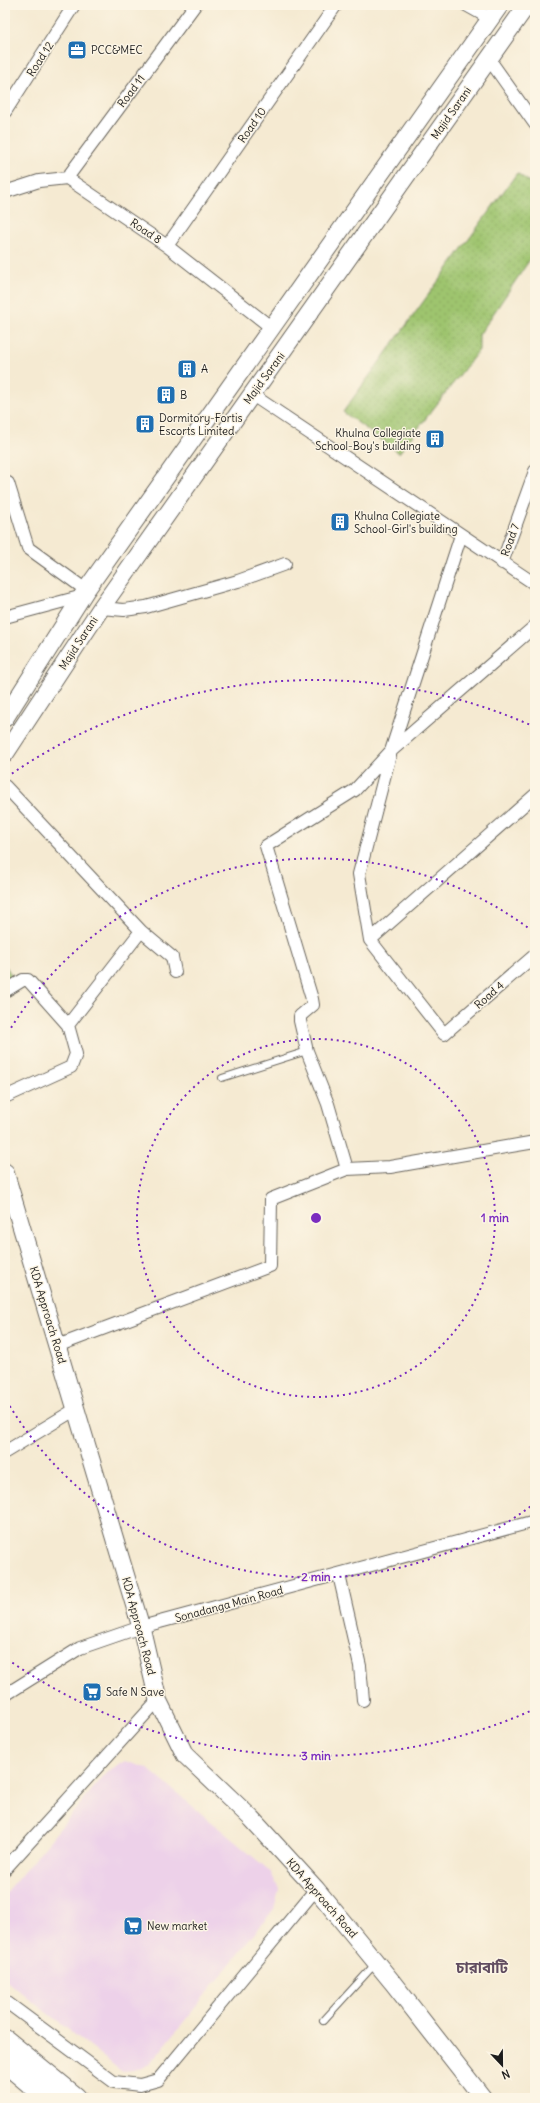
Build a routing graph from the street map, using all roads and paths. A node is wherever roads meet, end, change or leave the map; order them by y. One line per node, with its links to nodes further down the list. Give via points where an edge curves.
1 (74, 5): 8 (street, Road 12)
2 (195, 5): 10 (street, Road 11)
3 (336, 5): 12 (street, Road 10)
4 (466, 5): 6 (street)
5 (528, 5): 7 (main road, Majid Sarani)
6 (496, 12): 13 (main road, Majid Sarani)
7 (489, 59): 9 (street); 14 (main road, Majid Sarani)
8 (5, 112)
9 (535, 124)
10 (67, 178): 11 (street, via 39,181); 12 (street, Road 8)
11 (5, 192)
12 (167, 246): 13 (street, Road 8)
13 (272, 328): 21 (main road, Majid Sarani)
14 (251, 394): 17 (street); 22 (main road, Majid Sarani)
15 (535, 472): 18 (street, Road 7)
16 (8, 483): 21 (street, via 28,548)
17 (461, 535): 18 (street); 26 (street)
18 (502, 563): 20 (street)
19 (285, 564): 22 (street, via 238,581 146,607 124,610)
20 (535, 584)
21 (84, 593): 23 (street); 25 (main road, Majid Sarani)
22 (101, 608): 27 (main road, Majid Sarani)
23 (5, 617)
24 (535, 626): 26 (street)
25 (5, 718)
26 (391, 751): 31 (street, via 359,874); 36 (street, via 356,790 266,846 312,999 313,1004 300,1016)
27 (5, 754)
28 (5, 786): 30 (street)
29 (535, 796): 31 (street)
30 (141, 931): 33 (street, via 172,956); 35 (street)
31 (370, 940): 32 (street, Road 4, via 444,1034)
32 (535, 955)
33 (175, 972)
34 (5, 991): 35 (street, via 23,980 28,980)
35 (68, 1025): 38 (street, via 76,1054 71,1067)
36 (307, 1051): 37 (lane); 40 (street, via 328,1104)
37 (222, 1078)
38 (5, 1098)
39 (535, 1142): 40 (street, via 390,1167)
40 (347, 1169): 42 (street, via 271,1199 270,1266)
41 (6, 1176): 42 (main road, KDA Approach Road)
42 (57, 1346): 43 (main road, KDA Approach Road)
43 (76, 1409): 44 (street); 47 (main road, KDA Approach Road)
44 (5, 1452)
45 (535, 1521): 46 (street, Sonadanga Main Road)
46 (339, 1575): 47 (street, Sonadanga Main Road); 50 (street, via 360,1666)
47 (141, 1627): 48 (street, Sonadanga Main Road, via 80,1648); 49 (main road, KDA Approach Road)
48 (5, 1695)
49 (158, 1700): 51 (street); 52 (main road, KDA Approach Road, via 185,1755 252,1819)
50 (363, 1700)
51 (5, 1869)
52 (316, 1889): 53 (main road, KDA Approach Road); 54 (street, via 158,2080 140,2085 114,2082)
53 (376, 1963): 55 (lane); 60 (main road, KDA Approach Road)
54 (5, 2001)
55 (323, 2021)
56 (5, 2041): 59 (highway)
57 (5, 2062): 58 (highway)
58 (49, 2098)
59 (75, 2098)
60 (483, 2098)

